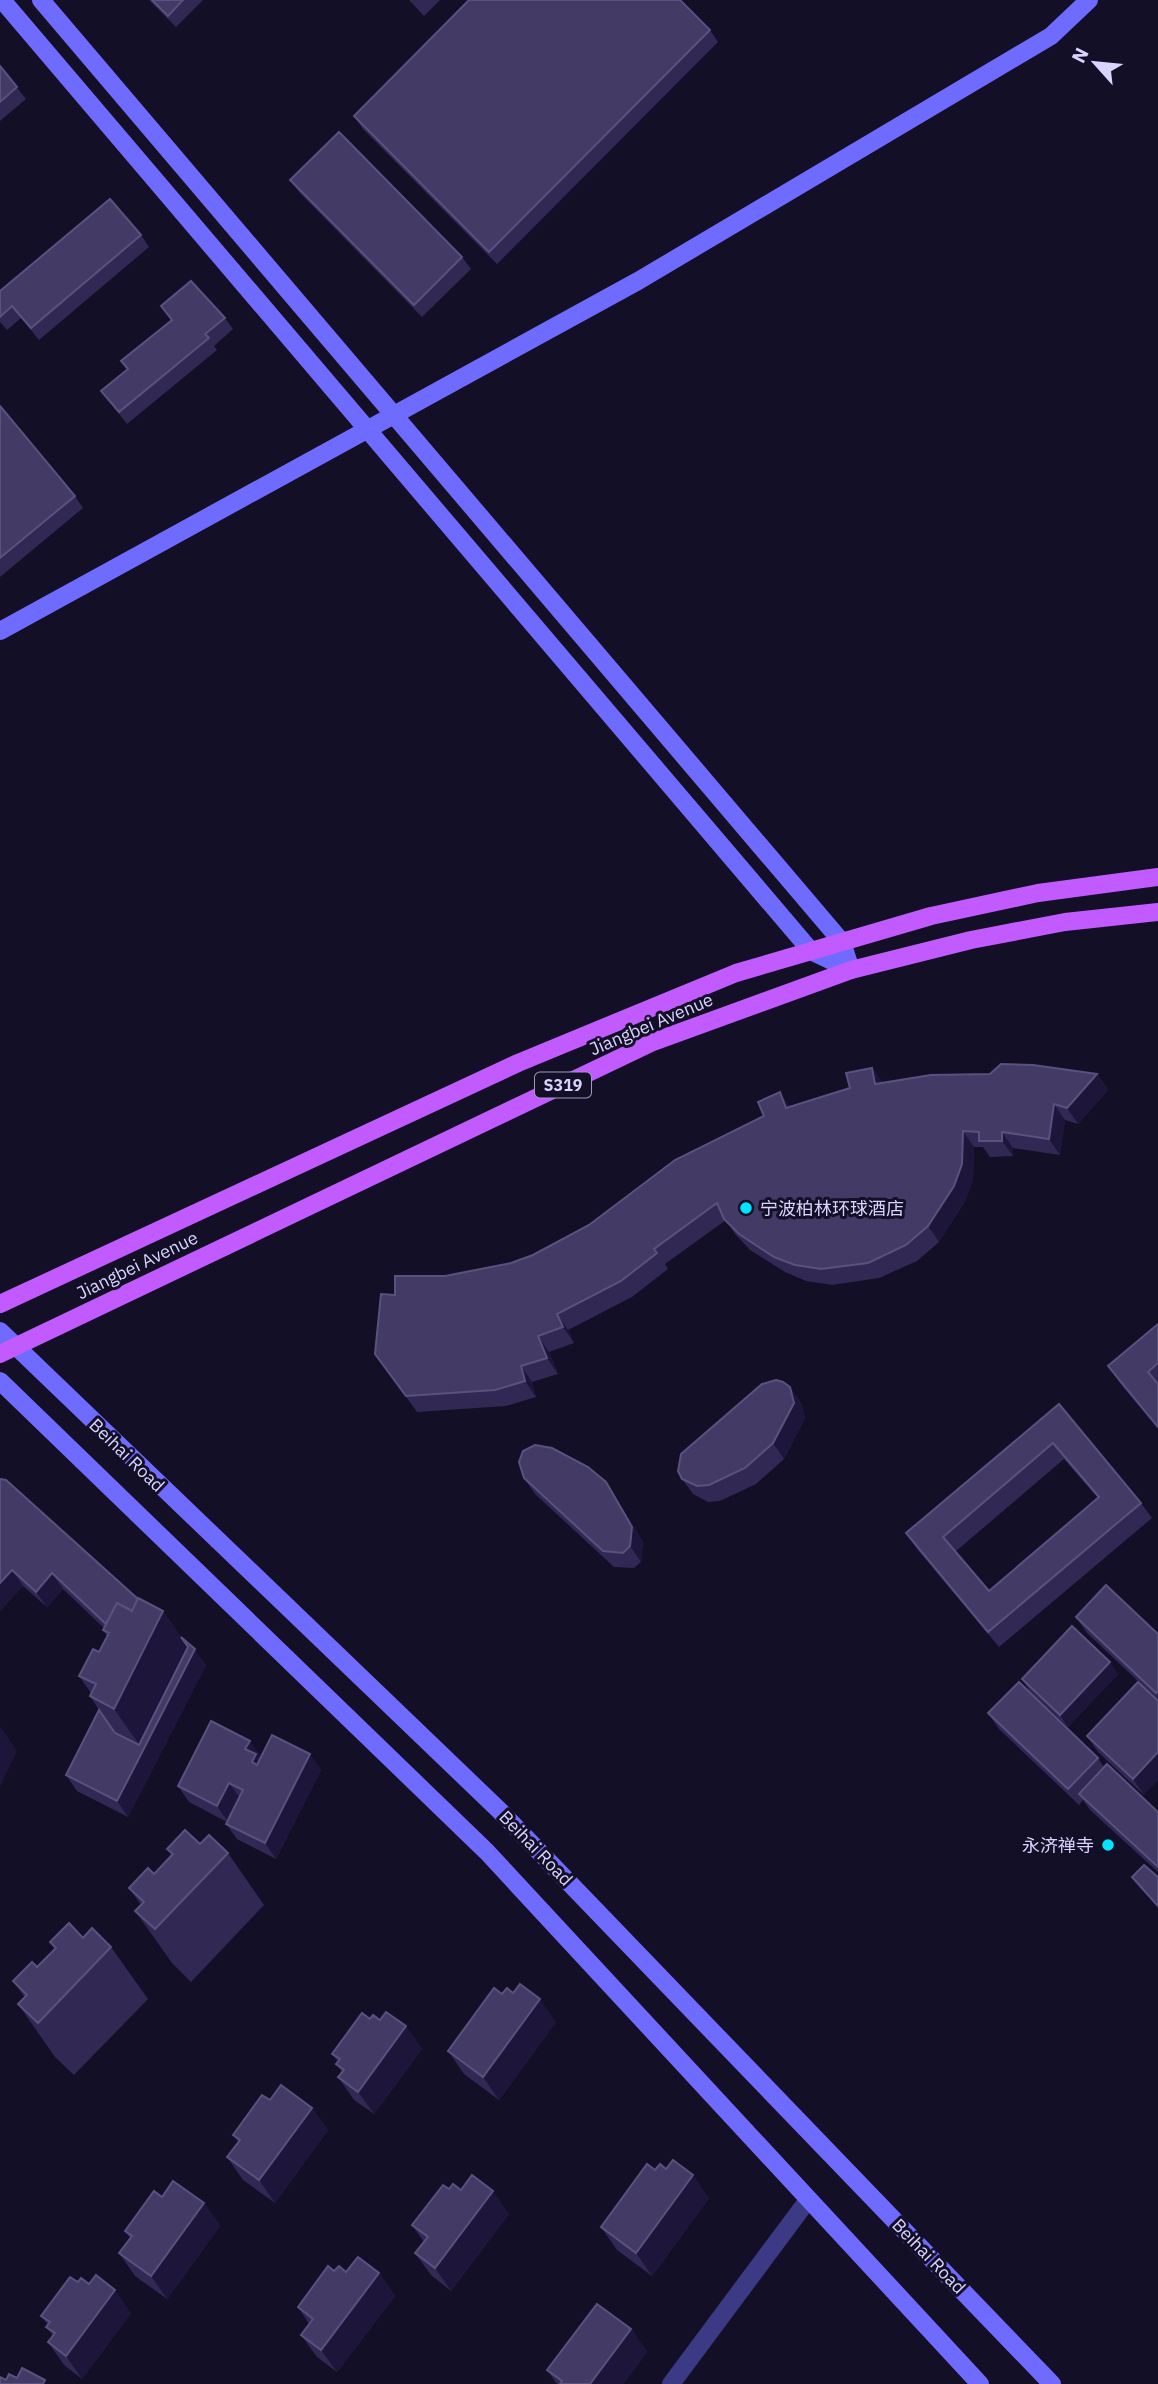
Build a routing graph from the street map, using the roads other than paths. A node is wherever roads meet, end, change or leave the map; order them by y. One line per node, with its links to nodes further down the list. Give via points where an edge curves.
1 (2, 0): 5 (street)
2 (41, 0): 4 (street)
3 (1089, 0): 4 (street, via 1051,36 1016,57 638,281)
4 (394, 415): 5 (street); 9 (street)
5 (367, 429): 6 (street); 10 (street)
6 (0, 631)
7 (1158, 877): 9 (main road, Jiangbei Avenue / S319, via 1038,893)
8 (1158, 912): 11 (main road, Jiangbei Avenue / S319, via 984,937)
9 (842, 942): 10 (main road, Jiangbei Avenue / S319); 11 (street)
10 (811, 951): 11 (street); 12 (main road, Jiangbei Avenue / S319, via 736,972 518,1063)
11 (851, 970): 14 (main road, Jiangbei Avenue / S319, via 653,1042)
12 (0, 1304)
13 (0, 1331): 14 (street, Beihai Road)
14 (8, 1350): 19 (street, Beihai Road, via 500,1811)
15 (0, 1381): 18 (street, Beihai Road, via 487,1852)
16 (805, 2204): 17 (street)
17 (671, 2384)
18 (980, 2384)
19 (1052, 2384)

